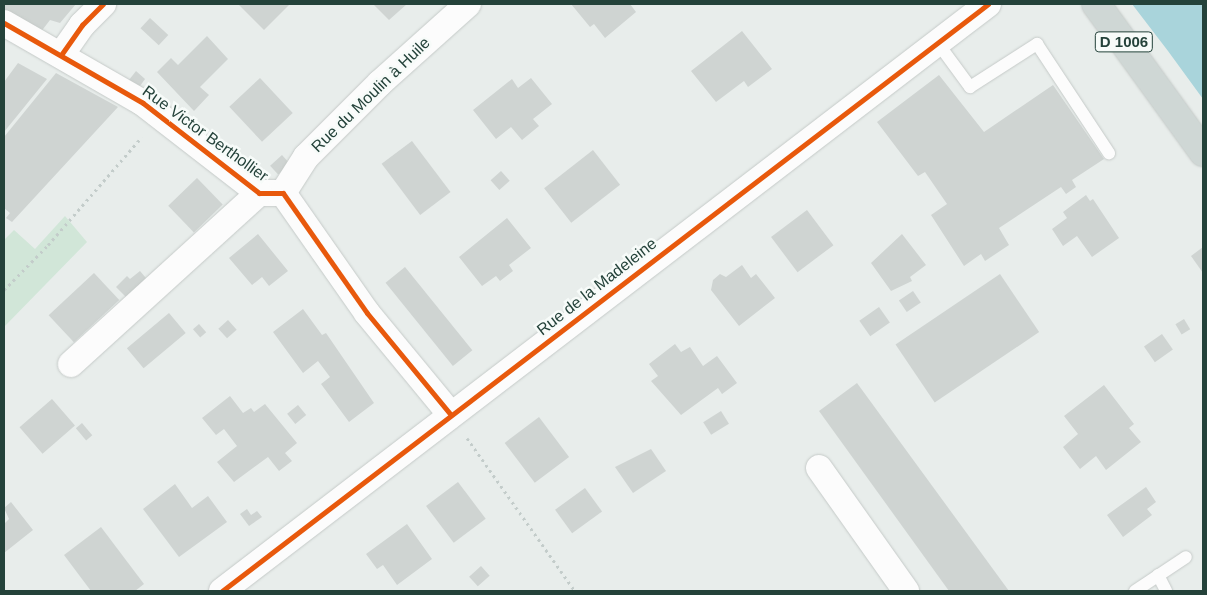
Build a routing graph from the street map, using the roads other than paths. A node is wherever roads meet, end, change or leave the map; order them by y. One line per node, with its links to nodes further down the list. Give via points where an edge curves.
1 (103, 4): 7 (street, via 82,25)
2 (468, 4): 10 (street, Rue du Moulin à Huile, via 380,83)
3 (988, 4): 6 (street, Rue de la Madeleine)
4 (1096, 4): 8 (main road, D 1006)
5 (4, 24): 7 (street, Rue Victor Berthollier)
6 (937, 42): 9 (lane, via 970,87 1037,44); 12 (street, Rue de la Madeleine)
7 (61, 55): 10 (street, Rue Victor Berthollier, via 143,103)
8 (1203, 152)
9 (1108, 153)
10 (271, 193): 11 (street, Rue Victor Berthollier); 12 (street, Rue Victor Berthollier)
11 (71, 364)
12 (451, 415): 16 (street, Rue de la Madeleine)
13 (819, 468): 17 (street)
14 (1186, 557): 15 (lane)
15 (1158, 575): 18 (lane); 19 (lane)
16 (222, 591)
17 (906, 591)
18 (1135, 591)
19 (1166, 591)

